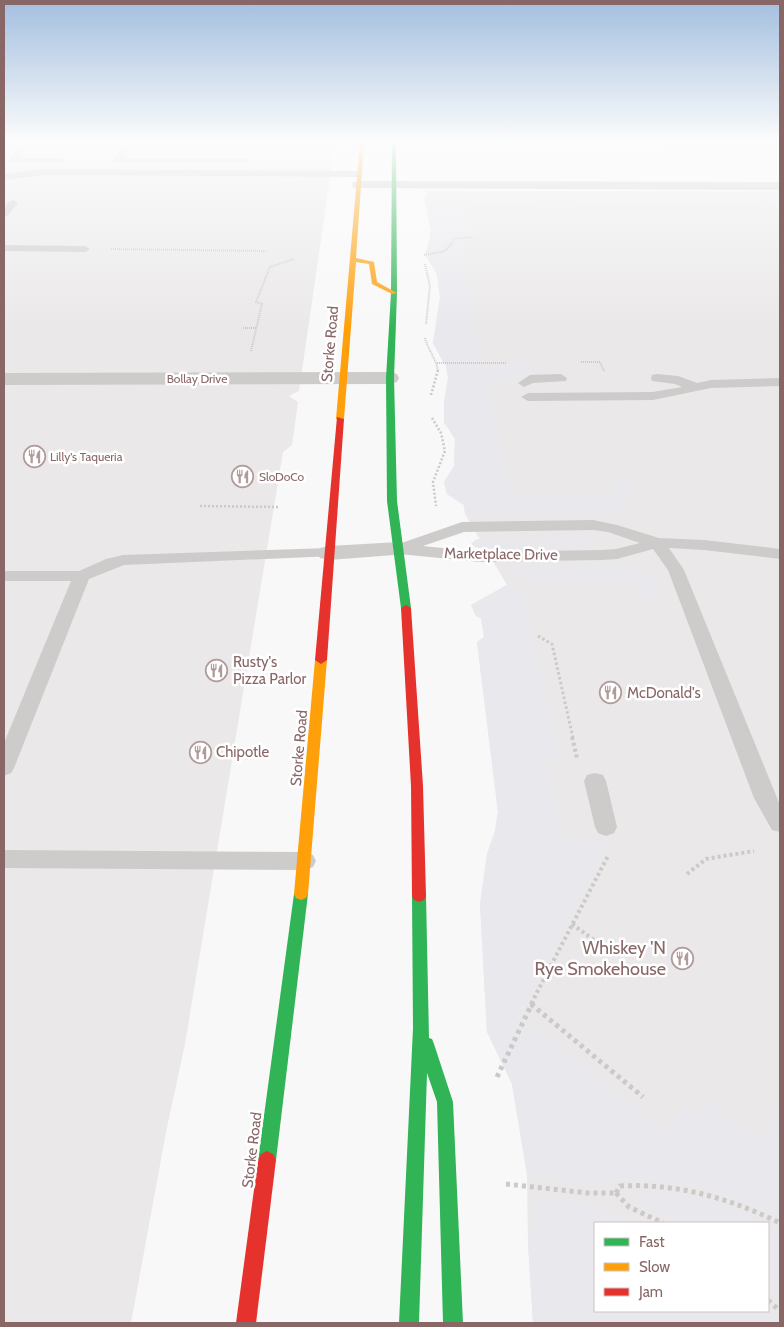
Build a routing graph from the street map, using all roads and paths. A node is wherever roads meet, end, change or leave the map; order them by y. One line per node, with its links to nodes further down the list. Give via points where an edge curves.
1 (357, 205): 8 (main road, Storke Road)
2 (392, 205): 9 (main road)
3 (473, 237): 10 (path, via 452,241 446,251 421,255 430,286)
4 (4, 248): 5 (lane)
5 (86, 248): 6 (path)
6 (267, 251)
7 (294, 259): 12 (path, via 270,267 256,302 262,304)
8 (352, 259): 9 (main road, via 372,262 374,283); 15 (main road, Storke Road)
9 (394, 292): 16 (main road)
10 (425, 326)
11 (243, 328): 12 (path)
12 (256, 328): 14 (path)
13 (424, 333): 23 (path, via 439,368)
14 (250, 354)
15 (342, 378): 16 (street, Bollay Drive); 19 (street, Bollay Drive); 31 (main road, Storke Road)
16 (390, 378): 30 (main road, via 392,501)
17 (561, 378): 21 (lane, via 530,379)
18 (657, 378): 22 (lane, via 678,380)
19 (4, 379)
20 (780, 382): 22 (lane)
21 (524, 383)
22 (694, 387): 24 (lane, via 653,396)
23 (431, 395)
24 (528, 397)
25 (432, 418): 27 (path, via 441,433 445,451 433,482)
26 (200, 506): 28 (path)
27 (436, 506)
28 (279, 507)
29 (657, 543): 30 (lane, Marketplace Drive, via 602,555 480,557); 30 (lane, Marketplace Drive, via 593,525 475,526 451,529); 32 (lane, Marketplace Drive); 39 (lane, via 676,570 765,798)
30 (399, 549): 31 (street); 49 (main road, via 405,593 417,786)
31 (329, 553): 34 (lane, via 123,560); 44 (main road, Storke Road)
32 (780, 554)
33 (4, 576): 34 (lane)
34 (82, 576): 37 (lane)
35 (538, 636): 36 (path, via 552,644)
36 (577, 759)
37 (4, 768)
38 (595, 781): 40 (lane)
39 (780, 824)
40 (606, 827)
41 (611, 851): 46 (path)
42 (754, 851): 45 (path, via 706,859)
43 (4, 860): 44 (lane)
44 (305, 861): 58 (main road, Storke Road)
45 (687, 874)
46 (572, 924): 47 (path); 48 (path)
47 (598, 942)
48 (531, 1004): 50 (path); 51 (path)
49 (420, 1028): 59 (main road); 60 (main road, via 445,1102)
50 (497, 1077)
51 (643, 1097)
52 (506, 1184): 53 (path)
53 (616, 1193): 54 (path, via 629,1207); 55 (path, via 620,1186 641,1184 694,1191 728,1200)
54 (661, 1222)
55 (780, 1223)
56 (769, 1301): 57 (path)
57 (780, 1310)
58 (246, 1323)
59 (409, 1323)
60 (453, 1323)

